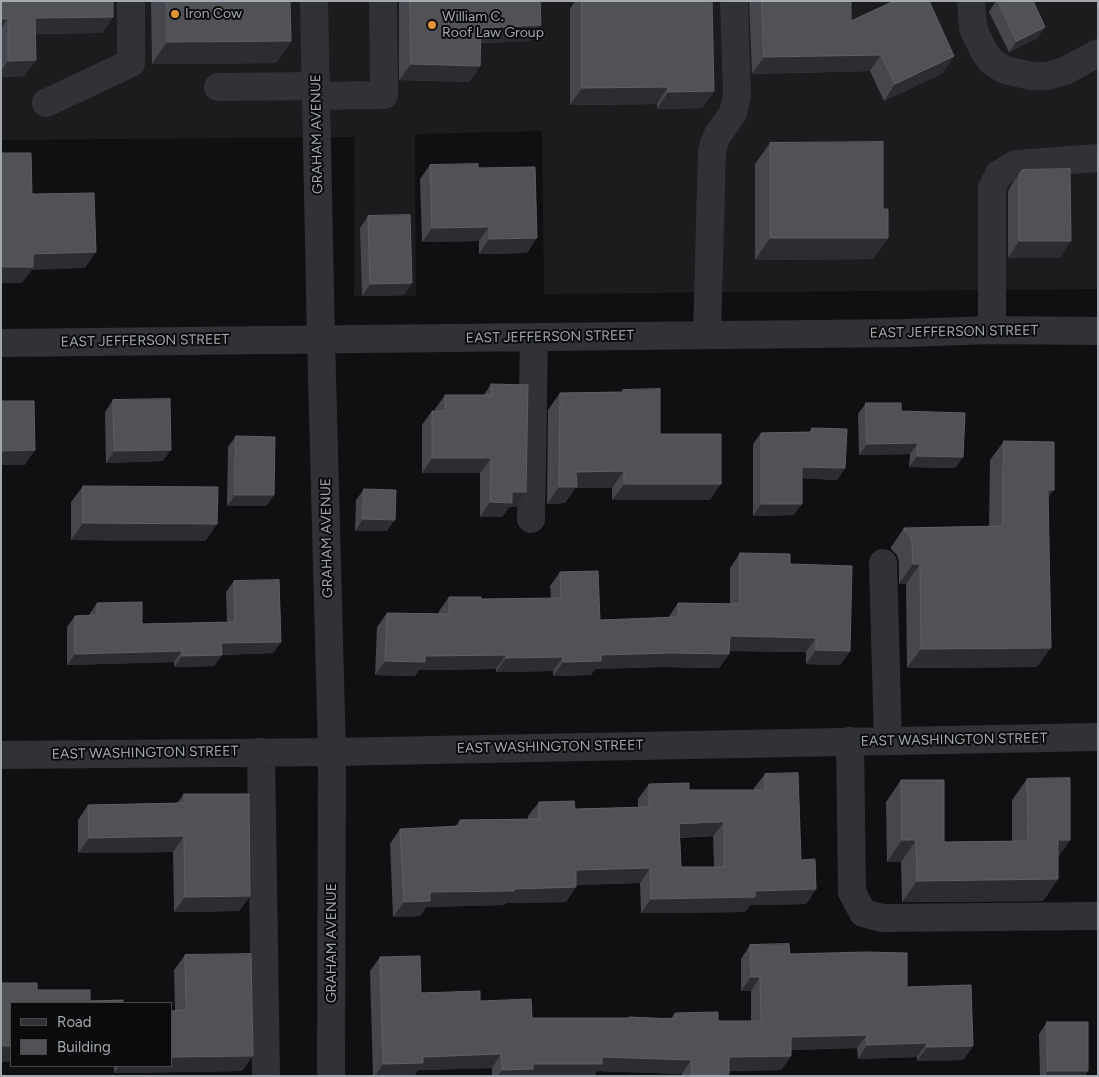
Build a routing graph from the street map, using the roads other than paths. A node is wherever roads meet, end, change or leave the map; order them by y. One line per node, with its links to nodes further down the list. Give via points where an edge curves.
1 (130, 1): 9 (street, via 130,63)
2 (314, 1): 8 (street, GRAHAM AVENUE)
3 (383, 1): 8 (street, via 384,96)
4 (734, 1): 13 (street, via 737,95 733,113 712,150)
5 (972, 1): 6 (street, via 973,28 977,37 992,62 1005,70 1047,76 1065,71)
6 (1098, 53)
7 (218, 86): 8 (street)
8 (316, 91): 15 (street, GRAHAM AVENUE)
9 (46, 103)
10 (1098, 158): 11 (street, via 1016,164 999,174 992,188)
11 (992, 330): 12 (street, EAST JEFFERSON STREET); 13 (street, EAST JEFFERSON STREET)
12 (1098, 331)
13 (707, 335): 14 (street, EAST JEFFERSON STREET)
14 (534, 337): 15 (street, EAST JEFFERSON STREET); 17 (street)
15 (322, 339): 16 (street, EAST JEFFERSON STREET); 23 (street, GRAHAM AVENUE)
16 (1, 343)
17 (530, 518)
18 (883, 563): 20 (street)
19 (1098, 737): 20 (street, EAST WASHINGTON STREET)
20 (888, 741): 21 (street, EAST WASHINGTON STREET)
21 (850, 742): 23 (street, EAST WASHINGTON STREET); 25 (street, via 852,892 864,912 882,918)
22 (261, 752): 23 (street, EAST WASHINGTON STREET); 24 (street, EAST WASHINGTON STREET); 26 (street)
23 (332, 752): 27 (street, GRAHAM AVENUE)
24 (1, 755)
25 (1098, 916)
26 (266, 1076)
27 (331, 1076)

